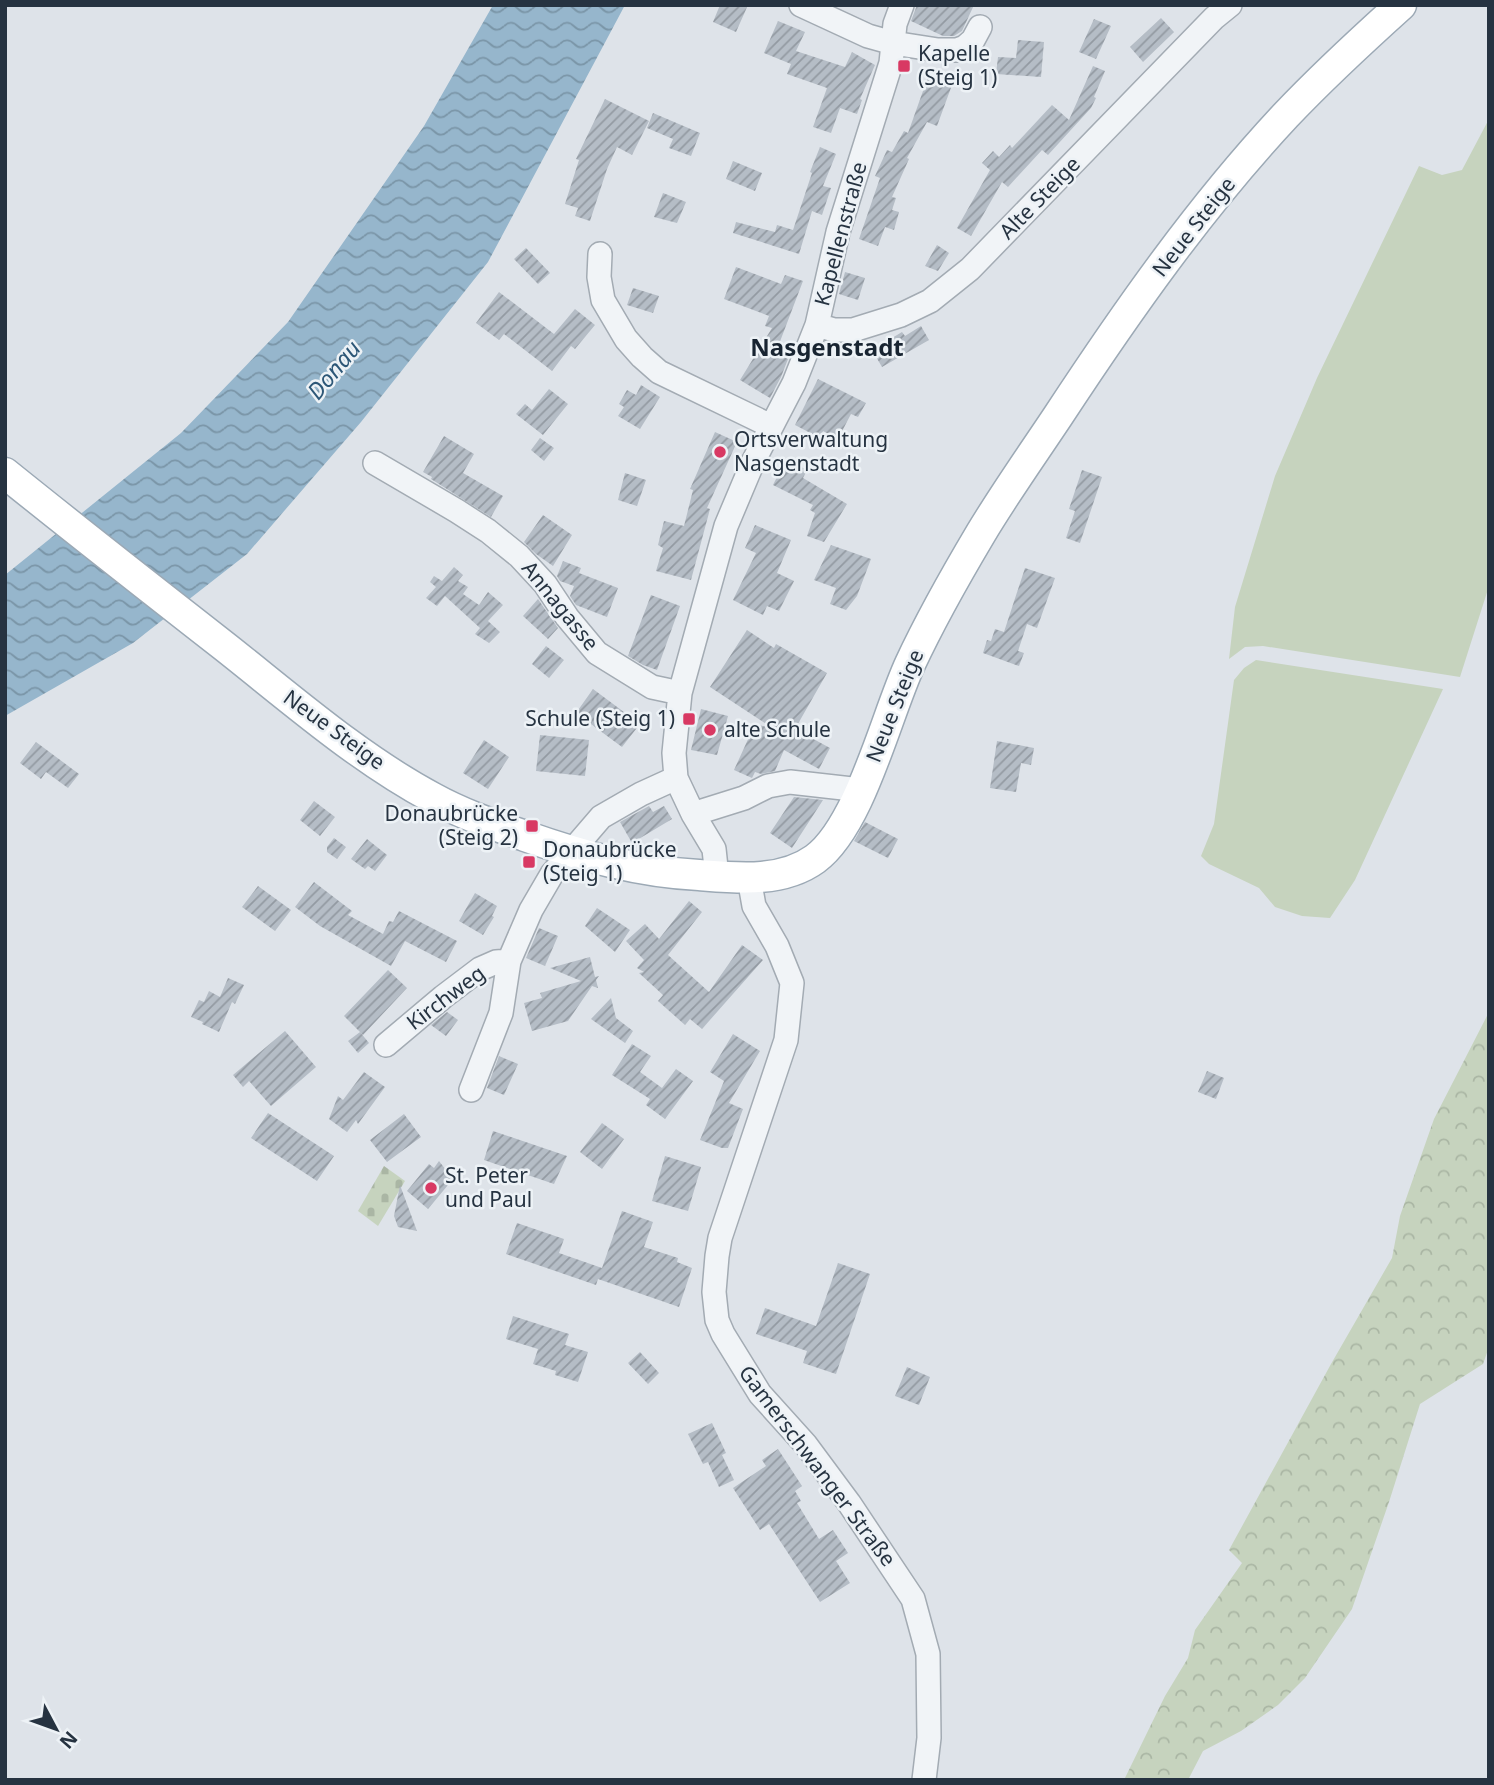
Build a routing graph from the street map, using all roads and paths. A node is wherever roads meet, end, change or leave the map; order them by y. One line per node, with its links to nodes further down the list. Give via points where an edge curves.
1 (801, 5): 6 (street)
2 (902, 5): 6 (street, Kapellenstraße)
3 (1401, 5): 14 (main road, Neue Steige, via 1283,118 1199,216 1112,333 983,529 939,606 909,667)
4 (1215, 9): 8 (street, Alte Steige, via 971,269 930,301 901,315 853,330)
5 (980, 27): 6 (street, via 973,40 957,50)
6 (893, 43): 8 (street, Kapellenstraße, via 891,63 838,232)
7 (600, 254): 9 (street, via 603,300 642,357 659,372)
8 (817, 325): 9 (street, Kapellenstraße)
9 (771, 426): 12 (street, Kapellenstraße, via 726,526)
10 (375, 463): 12 (street, Annagasse, via 488,531 519,556 597,653 652,687)
11 (16, 481): 16 (main road, Neue Steige, via 361,752 430,797)
12 (680, 693): 13 (street, Kapellenstraße)
13 (676, 778): 15 (street, Kapellenstraße); 16 (street, via 601,817)
14 (861, 790): 15 (street, via 790,782); 18 (main road, Neue Steige, via 835,839 816,859 793,870)
15 (693, 814): 17 (street, Kapellenstraße, via 714,849)
16 (570, 852): 17 (main road, Neue Steige, via 671,874); 19 (street, Kirchweg, via 531,910)
17 (716, 877): 18 (main road, Neue Steige)
18 (749, 878): 22 (street, Gamerschwanger Straße, via 754,906 792,983 786,1040 720,1238 716,1320 760,1394 806,1445 913,1599 928,1654 929,1738)
19 (509, 961): 20 (street, Kirchweg, via 480,969); 21 (street, Kirchweg, via 501,1013)
20 (386, 1045)
21 (471, 1090)
22 (923, 1780)

